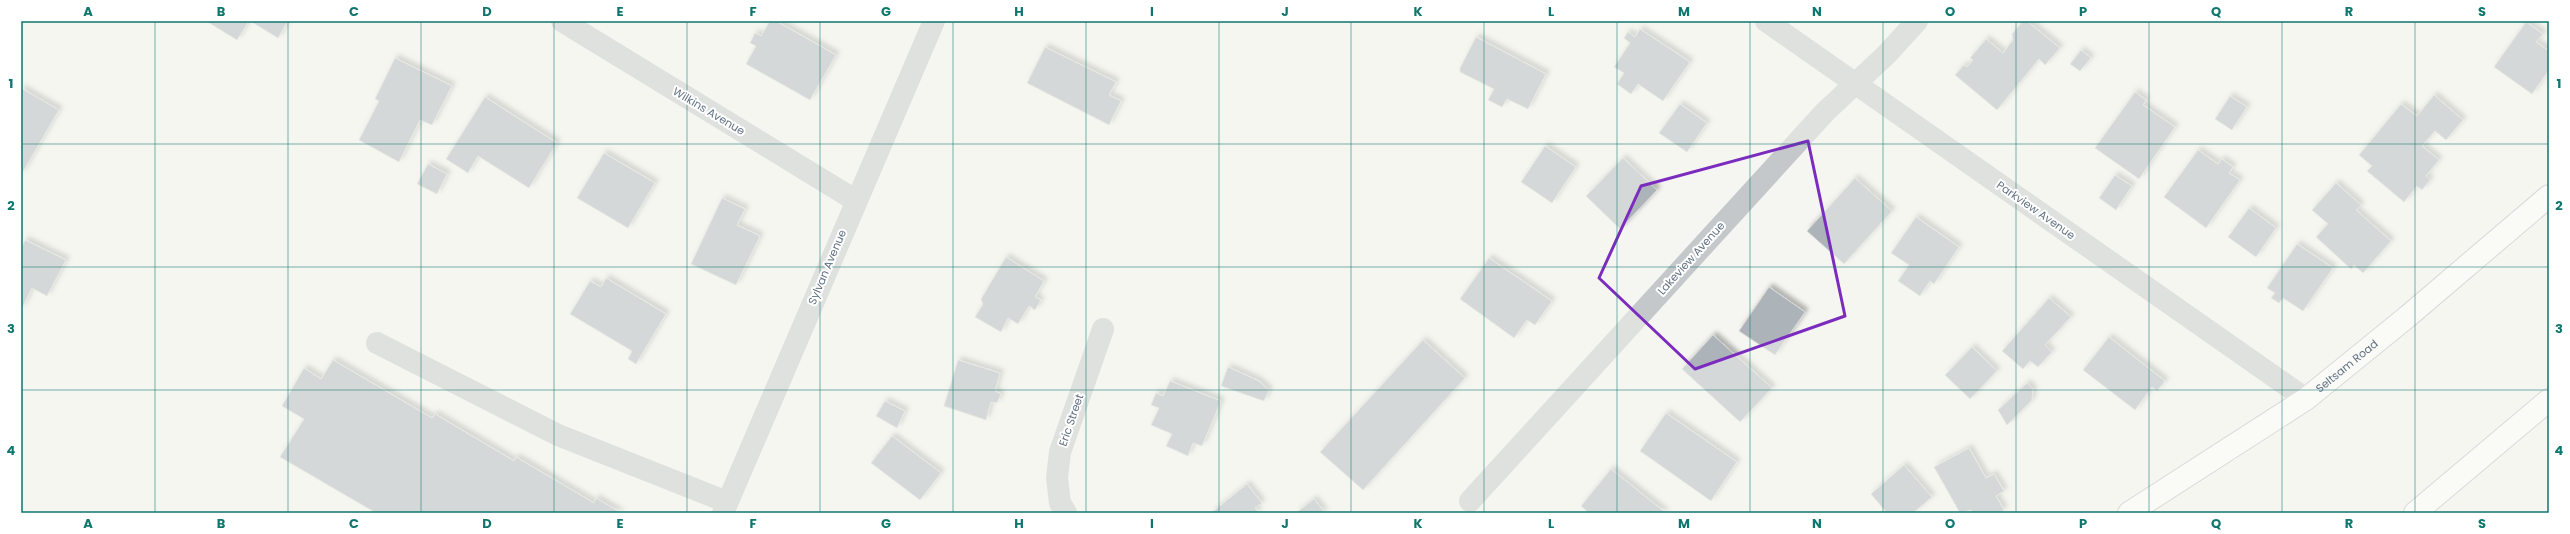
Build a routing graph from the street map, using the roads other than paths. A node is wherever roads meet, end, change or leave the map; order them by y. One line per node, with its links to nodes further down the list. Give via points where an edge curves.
1 (562, 21): 7 (street, Wilkins Avenue)
2 (934, 21): 7 (street, Sylvan Avenue)
3 (1766, 21): 5 (street, Parkview Avenue)
4 (1917, 21): 5 (street, Lakeview Avenue)
5 (1855, 84): 10 (street, Parkview Avenue); 12 (street, Lakeview Avenue, via 1825,112)
6 (2549, 196): 10 (main road, Seltsam Road, via 2406,318)
7 (855, 200): 13 (street, Sylvan Avenue)
8 (1103, 329): 14 (street, Eric Street, via 1060,452 1057,478 1060,503)
9 (377, 343): 13 (street, via 558,436)
10 (2306, 398): 15 (main road, Seltsam Road)
11 (2549, 400): 16 (main road)
12 (1470, 501)
13 (725, 508)
14 (1066, 513)
15 (2129, 513)
16 (2415, 513)

